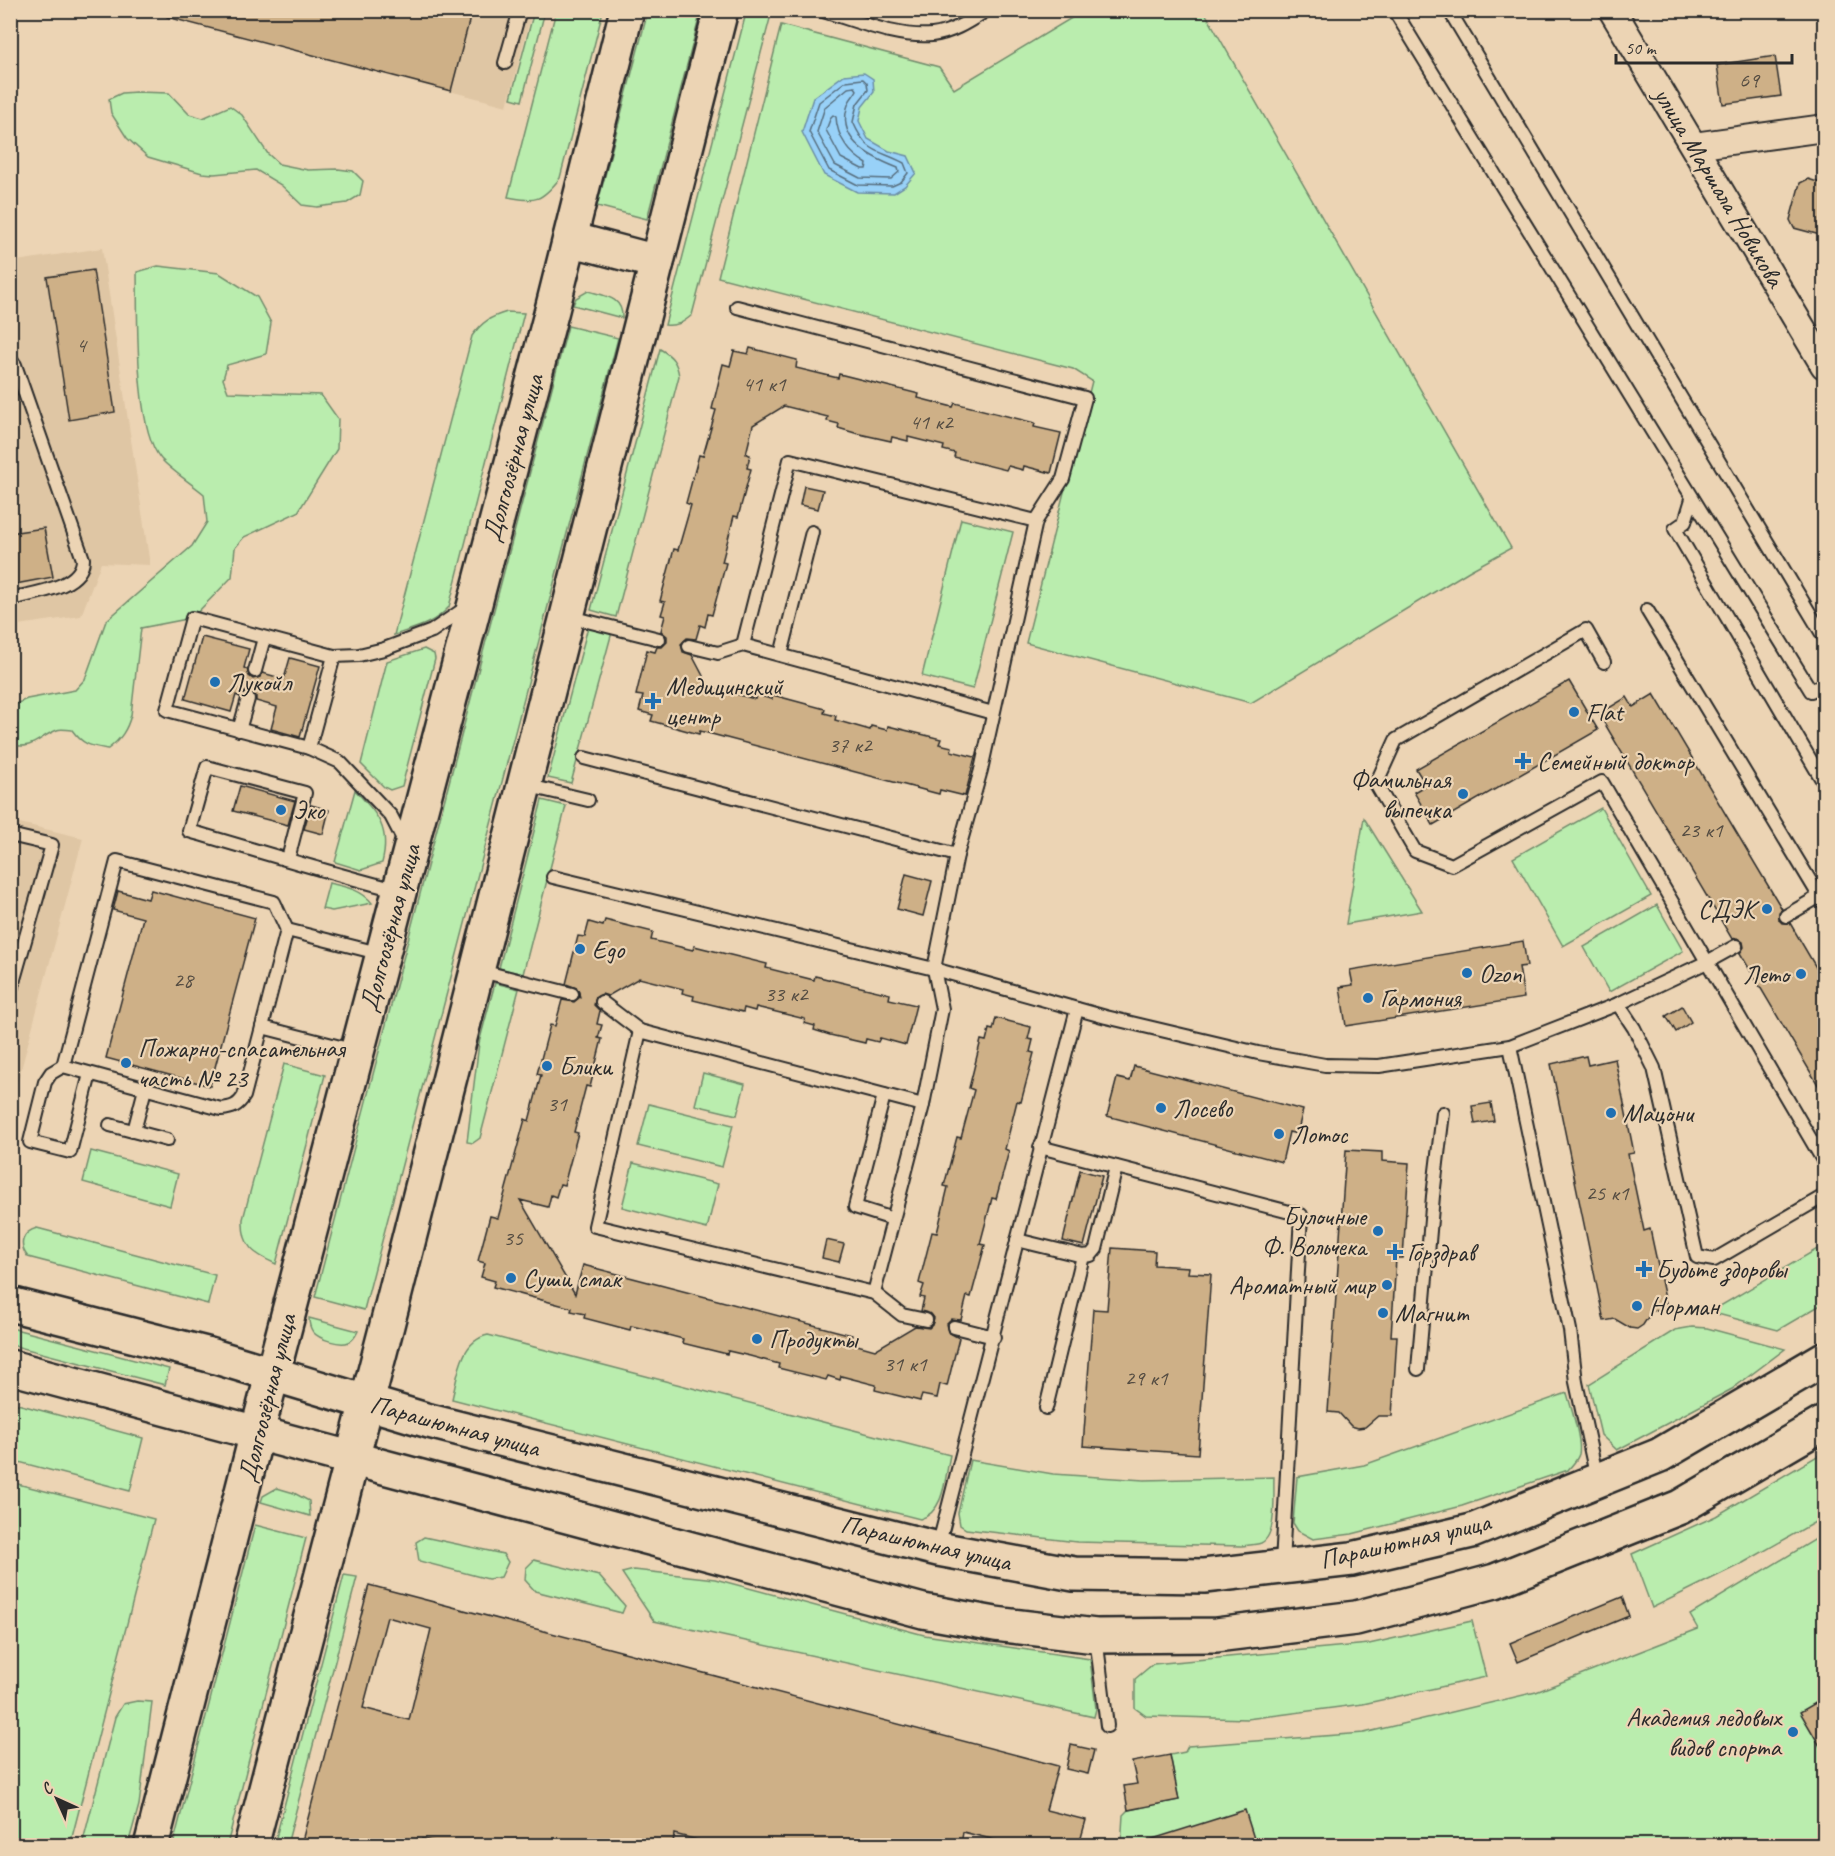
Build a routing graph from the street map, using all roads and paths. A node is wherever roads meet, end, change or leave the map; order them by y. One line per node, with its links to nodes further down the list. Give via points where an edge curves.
1 (520, 10): 10 (lane)
2 (627, 10): 13 (main road, Долгоозёрная улица)
3 (721, 10): 14 (main road)
4 (820, 10): 9 (lane)
5 (987, 10): 9 (lane, via 961,26 934,35 903,34)
6 (1394, 10): 18 (lane)
7 (1449, 10): 25 (lane)
8 (1612, 10): 12 (street, улица Маршала Новикова)
9 (844, 14)
10 (505, 63)
11 (1824, 129): 12 (street)
12 (1694, 146): 17 (street, улица Маршала Новикова)
13 (570, 239): 14 (main road); 22 (main road, Долгоозёрная улица)
14 (657, 262): 24 (main road)
15 (737, 307): 19 (lane, via 1085,398 1063,479)
16 (10, 358): 21 (lane, via 83,559 80,573 67,583)
17 (1824, 365)
18 (1692, 499): 34 (lane, via 1811,691); 40 (lane, via 1685,522 1675,529)
19 (1036, 521): 28 (lane, via 790,460); 36 (lane)
20 (812, 532): 30 (lane)
21 (10, 599)
22 (476, 602): 31 (lane, via 432,631 384,649); 44 (main road, Долгоозёрная улица)
23 (1647, 610): 49 (lane)
24 (567, 616): 27 (lane); 41 (main road)
25 (1824, 637)
26 (264, 638): 31 (lane); 33 (lane); 37 (lane, via 192,618 185,641 167,710)
27 (659, 639)
28 (743, 645): 29 (lane, via 718,653); 30 (lane)
29 (689, 646)
30 (781, 655): 36 (lane)
31 (334, 656): 38 (lane)
32 (1604, 662): 54 (lane, via 1586,630 1396,740 1376,784 1415,851 1452,865 1602,782)
33 (255, 671)
34 (1824, 684)
35 (248, 699): 37 (lane)
36 (993, 713): 45 (lane)
37 (239, 730): 38 (lane)
38 (309, 748): 44 (lane, via 340,762 353,774 391,816)
39 (584, 758): 45 (lane)
40 (1824, 783)
41 (524, 785): 42 (lane); 56 (main road)
42 (588, 800)
43 (10, 835): 57 (lane, via 52,845)
44 (410, 852): 48 (main road, Долгоозёрная улица)
45 (957, 855): 55 (lane)
46 (288, 859): 46 (lane, via 304,793 207,767 189,831); 48 (lane)
47 (553, 877): 55 (lane)
48 (400, 891): 53 (main road, Долгоозёрная улица)
49 (1822, 900): 50 (lane)
50 (1786, 916)
51 (287, 930): 53 (lane); 62 (lane); 66 (lane, via 274,902 117,861)
52 (1736, 945): 54 (lane)
53 (383, 954): 65 (main road, Долгоозёрная улица)
54 (1707, 962): 60 (lane); 76 (lane)
55 (934, 969): 61 (lane); 70 (lane, via 942,1009)
56 (477, 970): 58 (lane); 91 (main road)
57 (10, 993)
58 (572, 994)
59 (602, 1002): 63 (lane)
60 (1618, 1004): 64 (lane); 78 (lane, via 1654,1068 1697,1257 1714,1260)
61 (1077, 1009): 64 (lane, via 1258,1053 1325,1065 1379,1066); 75 (lane)
62 (262, 1027): 65 (lane); 68 (lane, via 244,1096 232,1108 221,1109)
63 (640, 1031): 69 (lane); 82 (lane, via 595,1226)
64 (1510, 1046): 96 (lane, via 1570,1330 1576,1382)
65 (357, 1051): 90 (main road, Долгоозёрная улица)
66 (63, 1066): 67 (lane); 67 (lane, via 45,1082 30,1142 70,1152)
67 (90, 1074): 68 (lane)
68 (145, 1089): 73 (lane)
69 (884, 1095): 70 (lane); 79 (lane, via 855,1207)
70 (923, 1106): 79 (lane)
71 (1443, 1113): 89 (lane)
72 (110, 1125): 73 (lane)
73 (134, 1131): 74 (lane)
74 (167, 1140)
75 (1040, 1147): 77 (lane); 80 (lane)
76 (1824, 1162)
77 (1116, 1167): 81 (lane, via 1096,1249); 98 (lane, via 1301,1215)
78 (1824, 1196)
79 (893, 1219): 82 (lane)
80 (1017, 1240): 81 (lane); 86 (lane)
81 (1083, 1256): 92 (lane)
82 (874, 1293): 84 (lane, via 903,1315)
83 (10, 1304): 90 (main road, Парашютная улица)
84 (926, 1320)
85 (954, 1327): 86 (lane)
86 (994, 1337): 97 (lane)
87 (1824, 1359): 96 (main road, Парашютная улица, via 1660,1455)
88 (10, 1367): 94 (main road)
89 (1418, 1369)
90 (273, 1374): 91 (main road, Парашютная улица); 94 (main road, Долгоозёрная улица)
91 (366, 1402): 95 (main road); 97 (main road, Парашютная улица)
92 (1046, 1408)
93 (1824, 1423): 99 (main road, via 1680,1507 1495,1581 1356,1618 1216,1635)
94 (257, 1433): 95 (main road); 101 (main road, Долгоозёрная улица)
95 (352, 1458): 99 (main road, via 923,1611); 102 (main road)
96 (1597, 1481): 98 (main road, Парашютная улица, via 1472,1531 1352,1558)
97 (938, 1549): 98 (main road, Парашютная улица, via 1074,1574 1204,1576)
98 (1282, 1566)
99 (1096, 1636): 100 (lane)
100 (1107, 1726)
101 (151, 1845)
102 (251, 1845)

